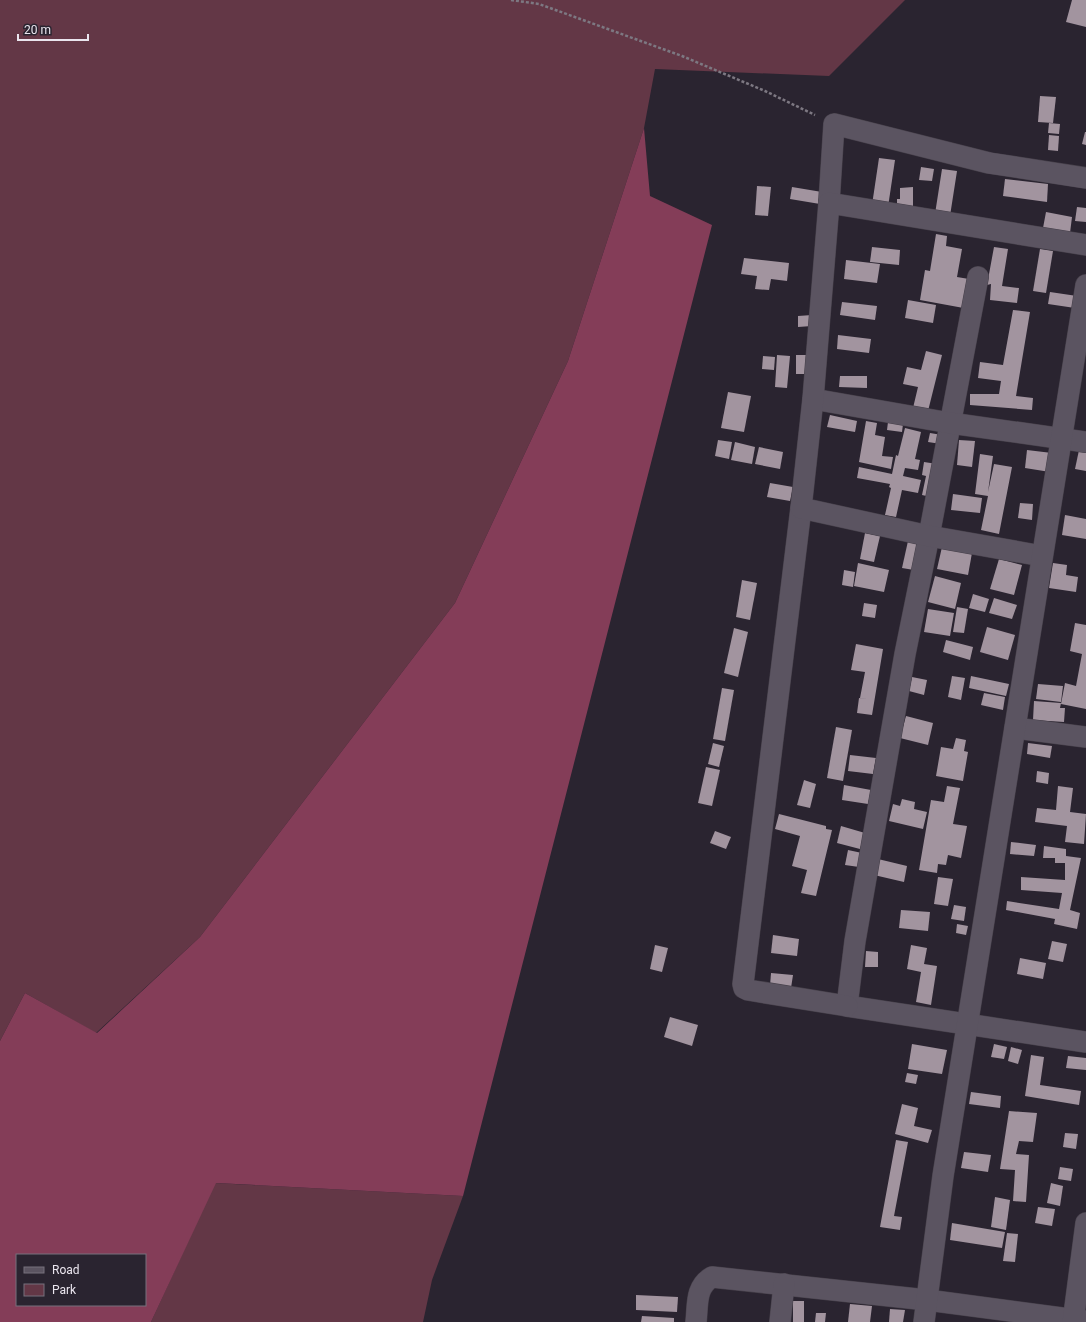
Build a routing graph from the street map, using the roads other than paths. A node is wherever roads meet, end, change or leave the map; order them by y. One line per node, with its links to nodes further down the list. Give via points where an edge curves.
1 (1086, 178): 2 (street, via 989,163 834,124)
2 (828, 203): 3 (street); 6 (street)
3 (1086, 244)
4 (978, 277): 7 (street)
5 (1086, 285): 8 (street)
6 (814, 400): 7 (street); 10 (street)
7 (950, 422): 8 (street); 11 (street)
8 (1062, 438): 9 (street); 12 (street)
9 (1086, 442)
10 (801, 508): 11 (street); 15 (street, via 744,988)
11 (929, 536): 12 (street); 15 (street, via 874,828)
12 (1042, 556): 13 (street)
13 (1015, 728): 14 (street); 16 (street)
14 (1086, 737)
15 (846, 1006): 16 (street)
16 (967, 1024): 17 (street); 20 (street)
17 (1086, 1042)
18 (1086, 1223): 21 (street)
19 (784, 1284): 20 (street); 22 (street, via 712,1277 700,1288); 23 (street)
20 (927, 1300): 21 (street); 24 (street)
21 (1077, 1321)
22 (696, 1322)
23 (780, 1322)
24 (924, 1322)

